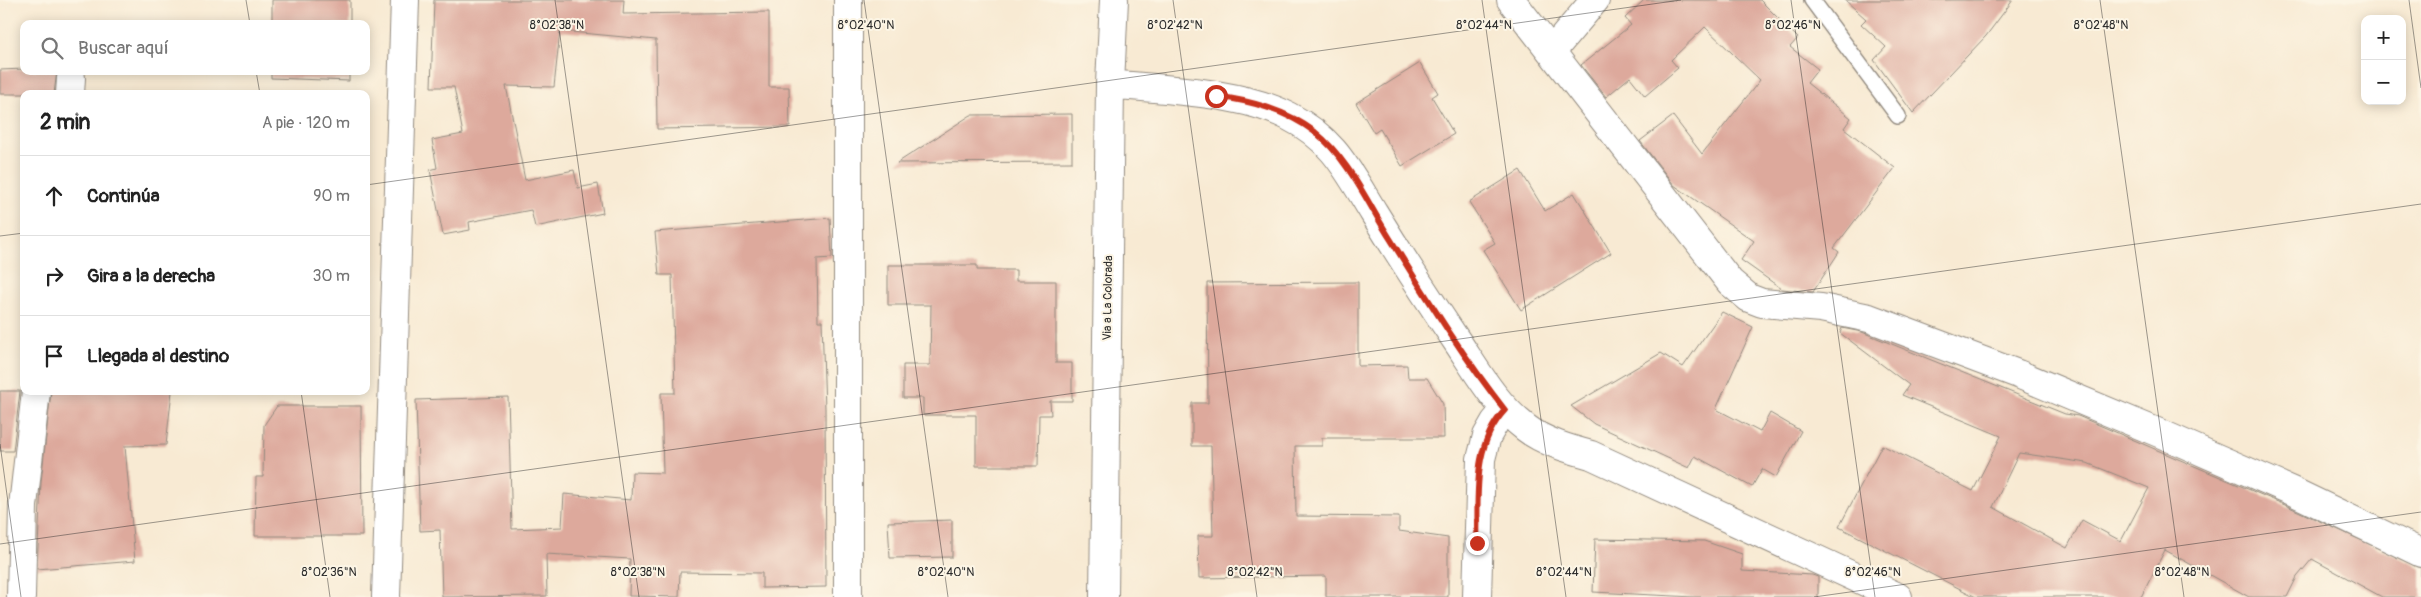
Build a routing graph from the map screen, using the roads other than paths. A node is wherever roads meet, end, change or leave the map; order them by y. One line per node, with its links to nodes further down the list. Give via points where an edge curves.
1 (405, 0): 15 (street)
2 (848, 0): 16 (street)
3 (1114, 0): 8 (street, Via a La Colorada)
4 (1511, 0): 7 (street)
5 (1595, 0): 7 (street)
6 (1812, 0): 9 (lane)
7 (1552, 51): 12 (street, via 1730,282 1749,298 1775,305 1821,308 1869,318 2018,374 2275,484)
8 (1110, 84): 11 (street, via 1241,99 1288,116 1314,132 1336,152 1412,275); 17 (street, Via a La Colorada)
9 (1898, 116)
10 (36, 395): 14 (street, via 23,506)
11 (1505, 410): 13 (street, via 1527,429 1548,440 1569,450 1591,455); 18 (street, via 1487,436 1480,458)
12 (2421, 553)
13 (1871, 590): 19 (street)
14 (21, 597)
15 (386, 597)
16 (848, 597)
17 (1104, 597)
18 (1477, 597)
19 (1898, 597)

